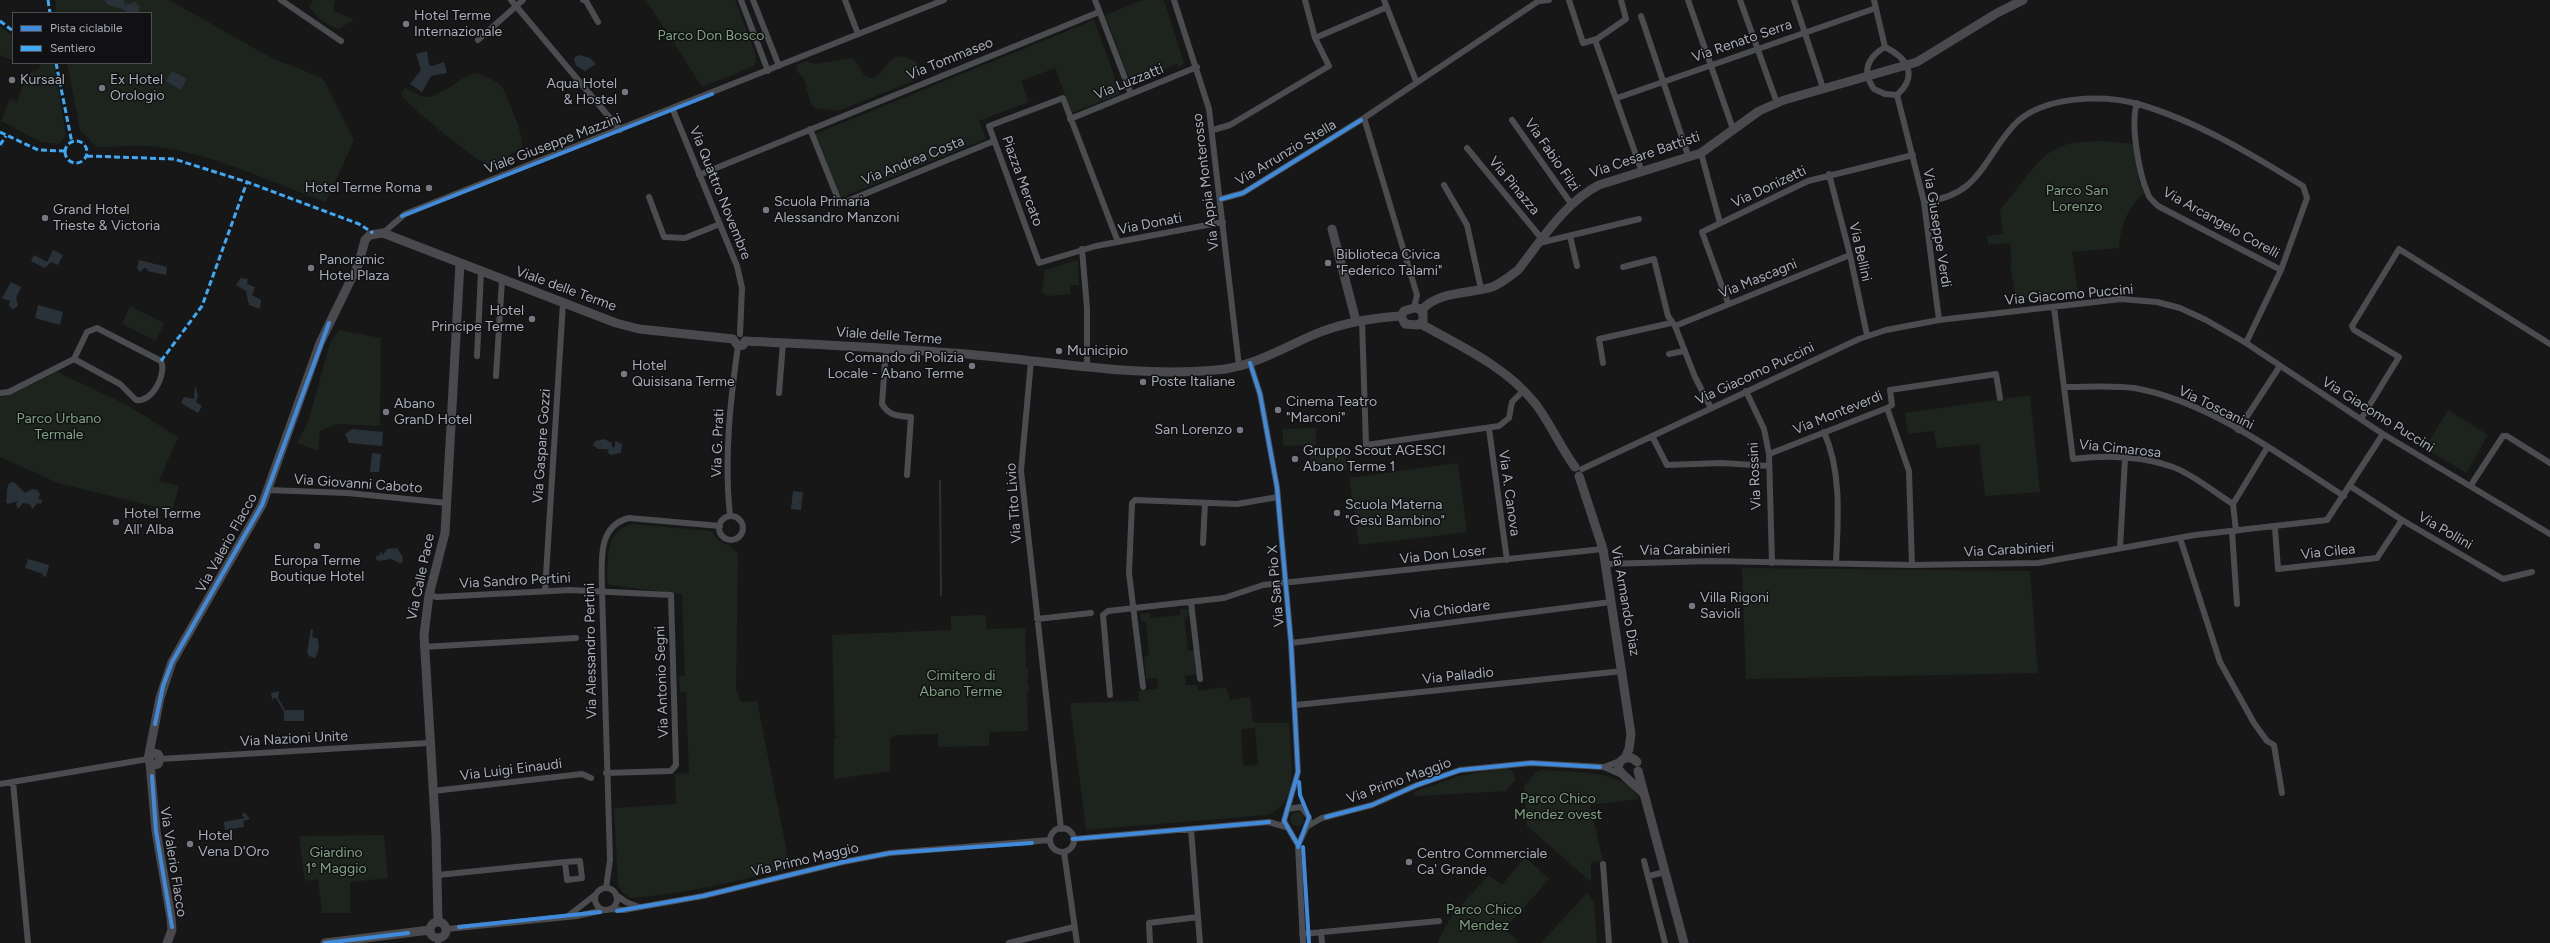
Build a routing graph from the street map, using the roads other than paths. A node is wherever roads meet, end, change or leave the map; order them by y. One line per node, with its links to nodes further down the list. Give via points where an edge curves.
1 (281, 0): 33 (street)
2 (511, 0): 22 (street)
3 (523, 0): 22 (street)
4 (583, 0): 27 (street)
5 (741, 0): 40 (street)
6 (753, 0): 37 (street)
7 (845, 0): 29 (street)
8 (944, 0): 29 (street, Viale Giuseppe Mazzini)
9 (1095, 0): 25 (street)
10 (1174, 0): 39 (street, Via Appia Monterosso)
11 (1306, 0): 30 (street)
12 (1384, 0): 23 (street)
13 (1549, 0): 21 (street)
14 (1569, 0): 32 (street, via 1583,43)
15 (1621, 0): 32 (street, via 1626,19)
16 (1688, 0): 36 (street)
17 (1740, 0): 35 (street)
18 (1794, 0): 28 (street)
19 (1874, 0): 24 (street)
20 (2023, 0): 38 (street, Via Cesare Battisti)
21 (1540, 1): 42 (street, Via Arrunzio Stella)
22 (516, 6): 31 (street); 56 (street)
23 (1387, 7): 30 (street); 42 (street)
24 (1876, 8): 28 (street, Via Renato Serra); 34 (street)
25 (1099, 12): 45 (street); 54 (street, Via Tommaseo)
26 (1641, 16): 43 (street)
27 (598, 22)
28 (1805, 32): 35 (street, Via Renato Serra); 44 (street)
29 (858, 34): 37 (street, Viale Giuseppe Mazzini)
30 (1315, 38): 57 (street, via 1329,66 1230,125)
31 (478, 40)
32 (1595, 40): 47 (street)
33 (341, 41)
34 (1885, 47): 38 (street, via 1901,56); 41 (street, via 1873,54 1868,62)
35 (1757, 48): 36 (street, Via Renato Serra); 48 (street)
36 (1710, 65): 43 (street, Via Renato Serra); 55 (street)
37 (779, 66): 40 (street, Viale Giuseppe Mazzini)
38 (1906, 66): 41 (street, Via Cesare Battisti); 46 (street, via 1908,82)
39 (1197, 67): 45 (street, Via Luzzatti); 57 (street, Via Appia Monterosso)
40 (768, 71): 50 (street, Viale Giuseppe Mazzini)
41 (1868, 76): 44 (street, Via Cesare Battisti); 46 (street, via 1874,89 1885,94)
42 (1416, 81): 52 (street, Via Arrunzio Stella)
43 (1663, 82): 47 (street, Via Renato Serra); 62 (street)
44 (1823, 88): 48 (street, Via Cesare Battisti)
45 (1131, 94): 51 (street, Via Luzzatti)
46 (1897, 95): 61 (street, Via Giuseppe Verdi)
47 (1616, 98): 63 (street)
48 (1777, 103): 55 (street, Via Cesare Battisti, via 1759,111)
49 (2137, 104): 69 (street, via 2073,98 2037,109 2015,124 1984,169 1970,184 1946,197); 85 (street, Via Arcangelo Corelli, via 2134,113 2139,159 2148,196 2158,206); 85 (street, via 2186,122 2225,141 2304,188 2307,198)
50 (672, 110): 56 (street, Viale Giuseppe Mazzini); 65 (street, Via Quattro Novembre)
51 (1070, 119): 58 (street, Piazza Mercato, via 1064,98 989,126); 79 (street, Piazza Mercato)
52 (1362, 119): 68 (street, Via Arrunzio Stella, via 1243,193); 92 (street, via 1417,295)
53 (1512, 120): 70 (street, Via Fabio Filzi)
54 (810, 129): 58 (street, Via Andrea Costa, via 840,204); 65 (street, Via Tommaseo)
55 (1733, 129): 60 (street, Via Cesare Battisti)
56 (620, 130): 76 (street, Viale Giuseppe Mazzini, via 405,214)
57 (1213, 130): 68 (street, Via Appia Monterosso)
58 (994, 141): 80 (street, Piazza Mercato, via 1039,263)
59 (1467, 148): 78 (street, Via Pinazza)
60 (1701, 153): 62 (street, Via Cesare Battisti); 73 (street)
61 (1913, 155): 64 (street, Via Donizetti); 69 (street, Via Giuseppe Verdi)
62 (1689, 158): 63 (street, Via Cesare Battisti)
63 (1642, 172): 70 (street, Via Cesare Battisti, via 1587,190)
64 (1829, 174): 73 (street, Via Donizetti, via 1808,181); 81 (street, Via Bellini)
65 (699, 175): 74 (street, Via Quattro Novembre)
66 (1444, 185): 88 (street, via 1467,225)
67 (648, 197): 74 (street, via 664,236 685,238)
68 (1221, 199): 72 (street, Via Appia Monterosso)
69 (1924, 202): 94 (street, Via Giuseppe Verdi)
70 (1572, 204): 78 (street, Via Cesare Battisti)
71 (1639, 219): 77 (street)
72 (1223, 222): 79 (street, Via Donati); 111 (street, Via Appia Monterosso)
73 (1720, 223): 90 (street, Via Donizetti, via 1702,232)
74 (720, 224): 99 (street, Via Quattro Novembre, via 737,266 742,288)
75 (1332, 229): 95 (street)
76 (383, 233): 82 (street, Viale delle Terme); 138 (street, Via Valerio Flacco, via 373,233 367,237 361,257 320,343)
77 (1570, 236): 78 (street); 83 (street)
78 (1541, 241): 88 (street, Via Cesare Battisti, via 1506,280)
79 (1118, 242): 80 (street, Via Donati)
80 (1082, 249): 113 (street, via 1087,308)
81 (1850, 255): 90 (street, Via Mascagni); 98 (street, Via Bellini)
82 (460, 263): 86 (street, Viale delle Terme); 141 (street, Via Calle Pace)
83 (1577, 266)
84 (1623, 267): 97 (street, via 1654,259 1668,316)
85 (2281, 270): 101 (street)
86 (481, 272): 87 (street, Viale delle Terme); 106 (street)
87 (502, 280): 89 (street, Viale delle Terme); 114 (street)
88 (1480, 289): 92 (street, Via Cesare Battisti, via 1432,301)
89 (563, 303): 99 (street, Viale delle Terme, via 639,329); 161 (street, Via Gaspare Gozzi)
90 (1728, 303): 97 (street, Via Mascagni)
91 (2054, 307): 94 (street, Via Giacomo Puccini); 101 (street, Via Giacomo Puccini, via 2122,299 2157,302 2180,308); 115 (street, Via Cimarosa)
92 (1418, 309): 93 (street, via 1404,311); 96 (street, via 1424,318)
93 (1401, 316): 95 (street, Viale delle Terme); 96 (street, via 1405,324)
94 (1939, 320): 98 (street, Via Giacomo Puccini)
95 (1359, 321): 110 (street, Viale delle Terme, via 1314,334); 124 (street, via 1364,357 1366,445)
96 (1421, 324): 116 (street, Via Armando Diaz, via 1490,364)
97 (1673, 324): 104 (street); 109 (street, Via Mascagni, via 1599,339)
98 (1867, 335): 117 (street, Via Giacomo Puccini)
99 (739, 340): 100 (street, Viale delle Terme); 144 (street, Via G. Prati, via 730,421)
100 (782, 343): 103 (street, Viale delle Terme); 119 (street)
101 (2246, 343): 112 (street, Via Giacomo Puccini)
102 (2550, 344): 123 (street, via 2399,250 2352,326 2354,330 2398,357)
103 (886, 350): 108 (street, Viale delle Terme); 135 (street, via 882,404 892,415 911,417)
104 (1684, 351): 105 (street); 121 (street)
105 (1669, 354)
106 (477, 356)
107 (74, 359): 107 (street, via 120,384 131,397 140,401 153,393 163,367 158,360 96,328 87,332); 118 (street, via 15,389)
108 (1031, 361): 113 (street, Viale delle Terme); 169 (street, Via Tito Livio, via 1021,471)
109 (1604, 362)
110 (1250, 363): 111 (street, Viale delle Terme); 140 (street, Via San Pio X, via 1260,394)
111 (1239, 366): 113 (street, Viale delle Terme, via 1167,373)
112 (2280, 366): 123 (street, Via Giacomo Puccini); 125 (street)
113 (1087, 368)
114 (496, 376)
115 (2064, 387): 125 (street, Via Toscanini, via 2113,387 2145,391 2190,406); 131 (street, Via Cimarosa, via 2073,459)
116 (1524, 390): 124 (street, via 1512,402 1509,418); 134 (street, Via Armando Diaz, via 1547,420)
117 (1746, 391): 121 (street, Via Giacomo Puccini); 130 (street, Via Rossini, via 1764,429)
118 (0, 393)
119 (779, 393)
120 (2000, 398): 122 (street, Via Monteverdi, via 1996,374 1890,390 1892,405)
121 (1711, 408): 128 (street, Via Giacomo Puccini)
122 (1887, 408): 126 (street, Via Monteverdi); 158 (street, via 1909,471)
123 (2361, 419): 127 (street, Via Giacomo Puccini)
124 (1489, 430): 154 (street, Via A. Canova)
125 (2238, 430): 129 (street, Via Toscanini)
126 (1824, 432): 130 (street, Via Monteverdi); 156 (street, via 1835,463)
127 (2383, 434): 136 (street, Via Giacomo Puccini); 137 (street)
128 (1652, 436): 133 (street, via 1667,465 1720,463); 134 (street, Via Giacomo Puccini)
129 (2267, 448): 139 (street, Via Toscanini); 143 (street)
130 (1769, 454): 133 (street, Via Rossini)
131 (2125, 458): 143 (street, Via Cimarosa, via 2150,461 2174,468); 152 (street)
132 (2550, 463): 136 (street, via 2503,436)
133 (1768, 466): 155 (street, Via Rossini)
134 (1579, 471): 153 (street, Via Armando Diaz)
135 (907, 475)
136 (2471, 485): 149 (street, Via Giacomo Puccini)
137 (2350, 486): 139 (street); 145 (street, Via Pollini)
138 (268, 490): 141 (street, Via Giovanni Caboto, via 348,493); 180 (street, Via Valerio Flacco, via 249,529 172,662 160,698)
139 (2344, 496): 147 (street, via 2327,520)
140 (1278, 497): 142 (street, via 1247,503); 160 (street, Via San Pio X)
141 (447, 503): 163 (street, Via Calle Pace, via 443,547)
142 (1205, 503): 151 (street); 167 (street, via 1135,500 1132,503 1129,573)
143 (2233, 504): 148 (street)
144 (730, 516): 146 (street, via 722,521); 146 (street, via 736,517 743,525 738,538 725,538 721,535)
145 (2402, 520): 147 (street, Via Cilea, via 2377,558 2278,569); 159 (street, Via Pollini, via 2503,579)
146 (720, 526): 162 (street, Via Alessandro Pertini, via 642,519 620,520 610,528 605,537)
147 (2274, 528): 148 (street)
148 (2234, 531): 150 (street); 166 (street)
149 (2550, 534)
150 (2180, 538): 152 (street, Via Carabinieri); 192 (street, via 2220,662 2254,723 2267,741 2274,745)
151 (1203, 544)
152 (2120, 548): 158 (street, Via Carabinieri, via 2038,563)
153 (1603, 549): 154 (street, Via Don Loser); 157 (street, Via Armando Diaz)
154 (1506, 560): 160 (street, Via Don Loser)
155 (1772, 563): 156 (street, Via Carabinieri); 157 (street, Via Carabinieri, via 1712,561)
156 (1836, 563): 158 (street, Via Carabinieri)
157 (1605, 564): 165 (street, Via Armando Diaz)
158 (1912, 565)
159 (2532, 572)
160 (1286, 583): 164 (street, Via Don Loser, via 1254,587 1224,598); 171 (street, Via San Pio X)
161 (545, 591): 162 (street, Via Sandro Pertini); 163 (street, Via Sandro Pertini, via 437,597)
162 (602, 591): 186 (street, Via Alessandro Pertini); 186 (street, Via Antonio Segni, via 671,595 677,762 671,771)
163 (429, 595): 172 (street, Via Calle Pace)
164 (1191, 602): 167 (street, Via Don Loser); 174 (street)
165 (1611, 602): 171 (street, Via Chiodare); 173 (street, Via Armando Diaz)
166 (2237, 604)
167 (1134, 608): 175 (street); 176 (street, Via Don Loser, via 1108,611 1103,616)
168 (1091, 613): 169 (street)
169 (1037, 618): 200 (street, Via Tito Livio)
170 (576, 638): 172 (street)
171 (1291, 643): 177 (street, Via San Pio X)
172 (423, 647): 179 (street, Via Calle Pace)
173 (1623, 671): 177 (street, Via Palladio); 178 (street, Via Armando Diaz)
174 (1200, 679)
175 (1143, 687)
176 (1110, 695)
177 (1296, 705): 194 (street, Via San Pio X, via 1298,772)
178 (1631, 734): 182 (street, Via Armando Diaz, via 1629,749); 183 (street, Via Armando Diaz)
179 (430, 743): 181 (street, Via Nazioni Unite); 191 (street, Via Calle Pace)
180 (149, 759): 181 (street, via 158,764); 189 (street); 229 (street, Via Valerio Flacco, via 156,831 171,918 172,930)
181 (160, 759)
182 (1623, 760): 183 (street, via 1632,757); 184 (street, Via Primo Maggio); 187 (street, via 1618,768)
183 (1637, 762): 185 (street)
184 (1604, 767): 187 (street, Via Primo Maggio); 196 (street, Via Primo Maggio, via 1532,763 1460,770 1372,805)
185 (1638, 771): 187 (street); 193 (street)
186 (606, 773): 212 (street, Via Alessandro Pertini, via 610,860)
187 (1625, 776): 193 (street)
188 (591, 778): 191 (street, Via Luigi Einaudi, via 582,774)
189 (13, 782): 190 (street); 228 (street)
190 (0, 784)
191 (433, 791): 210 (street, Via Calle Pace)
192 (2282, 793)
193 (1645, 796): 209 (street)
194 (1286, 811): 195 (street, via 1296,806); 197 (street, Via Primo Maggio); 198 (street, via 1284,821)
195 (1307, 812): 196 (street); 199 (street, via 1309,822)
196 (1322, 818): 199 (street, Via Primo Maggio)
197 (1272, 822): 198 (street, Via Primo Maggio); 201 (street, Via Primo Maggio)
198 (1287, 828): 199 (street, Via Primo Maggio, via 1296,832); 204 (street)
199 (1305, 828): 204 (street)
200 (1061, 829): 202 (street, via 1069,831); 203 (street, via 1053,833)
201 (1191, 829): 202 (street, Via Primo Maggio); 218 (street)
202 (1073, 839): 205 (street, via 1072,847)
203 (1050, 840): 205 (street, via 1053,849); 215 (street, Via Primo Maggio, via 890,854 843,862 703,896)
204 (1298, 845): 225 (street)
205 (1064, 852): 221 (street)
206 (1644, 861): 211 (street)
207 (565, 862): 210 (street)
208 (1603, 864): 237 (street)
209 (1666, 872): 211 (street); 239 (street)
210 (438, 875): 219 (street, Via Calle Pace)
211 (1649, 876): 238 (street)
212 (606, 888): 213 (street, Via Primo Maggio); 214 (street)
213 (596, 893): 216 (street, via 596,905); 217 (street, Via Primo Maggio)
214 (616, 894): 215 (street, via 626,902); 216 (street, via 616,903)
215 (639, 907): 216 (street, Via Primo Maggio)
216 (607, 910): 217 (street, Via Primo Maggio)
217 (568, 916): 222 (street, Via Primo Maggio)
218 (1198, 917): 233 (street, via 1149,923); 234 (street)
219 (438, 921): 222 (street, via 443,922); 223 (street, via 432,924)
220 (1438, 921): 224 (street)
221 (1074, 927): 231 (street); 232 (street)
222 (447, 929): 226 (street)
223 (430, 930): 226 (street); 227 (street)
224 (1321, 932): 225 (street); 236 (street)
225 (1302, 934): 235 (street)
226 (438, 941)
227 (343, 942): 230 (street)
228 (28, 943)
229 (167, 943)
230 (326, 943)
231 (1009, 943)
232 (1077, 943)
233 (1150, 943)
234 (1200, 943)
235 (1303, 943)
236 (1322, 943)
237 (1609, 943)
238 (1665, 943)
239 (1684, 943)

